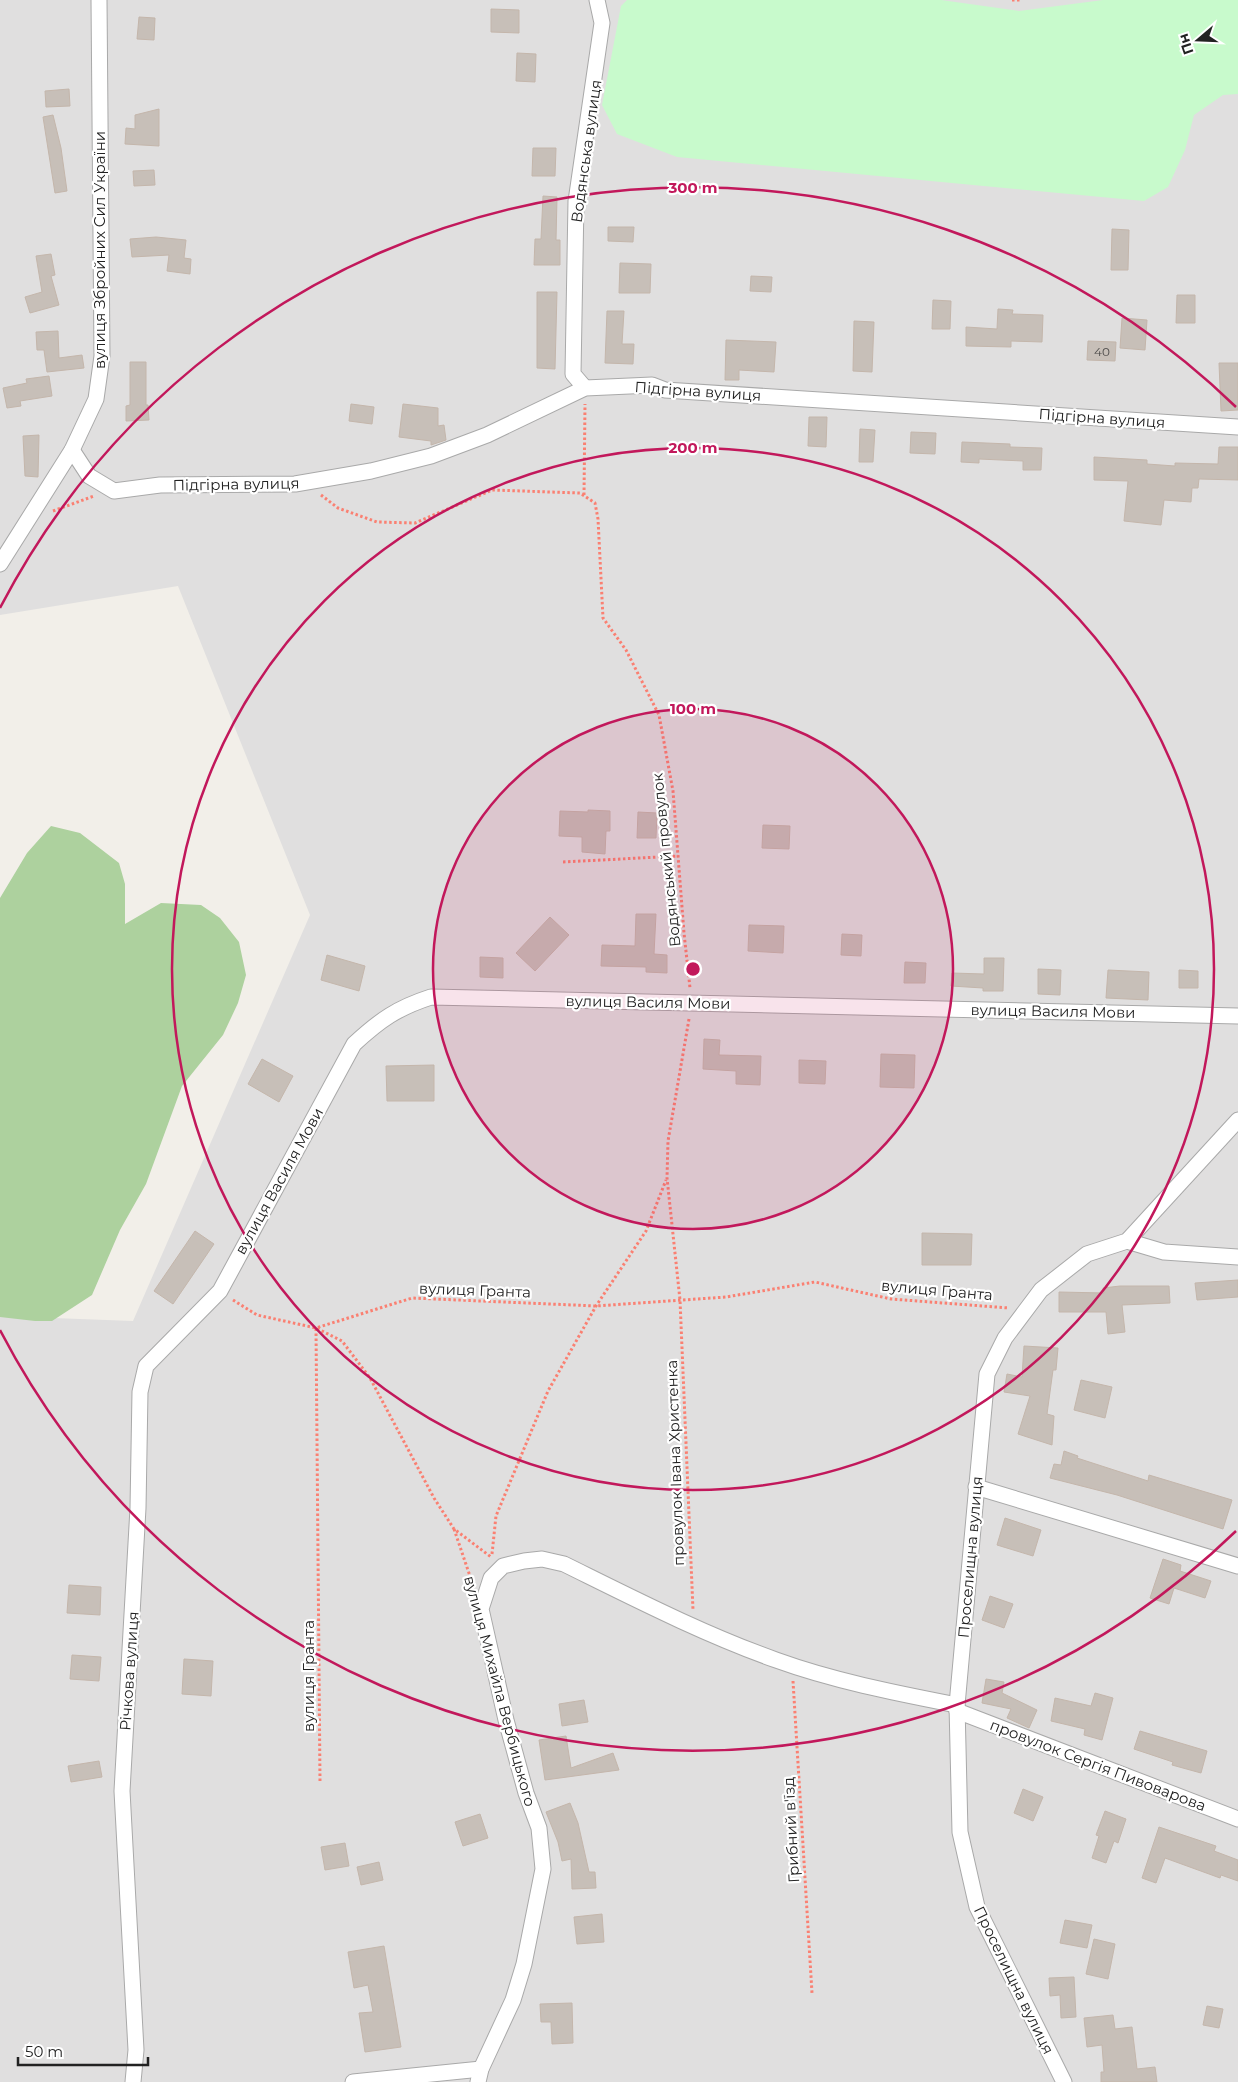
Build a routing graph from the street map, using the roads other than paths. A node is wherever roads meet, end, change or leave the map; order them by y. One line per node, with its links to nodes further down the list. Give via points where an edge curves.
1 (99, 0): 5 (street, вулиця Збройних Сил України, via 102,356 96,398)
2 (597, 0): 3 (street, Водянська вулиця, via 602,23 576,201 573,374)
3 (585, 388): 4 (street, Підгірна вулиця, via 652,385 665,390); 5 (street, Підгірна вулиця, via 431,456 371,471 295,484 160,485 114,491 89,476)
4 (1238, 427)
5 (72, 450): 6 (street, вулиця Збройних Сил України)
6 (0, 564)
7 (1238, 1016): 11 (street, вулиця Василя Мови, via 431,997 405,1005 378,1022 354,1044)
8 (1238, 1120): 9 (street, Проселищна вулиця)
9 (1127, 1241): 10 (street, via 1164,1252); 12 (street, Проселищна вулиця, via 1087,1254 1041,1290 1005,1338 987,1374)
10 (1238, 1256)
11 (220, 1291): 18 (street, Річкова вулиця, via 146,1366 140,1392 138,1518 122,1791 136,2050)
12 (976, 1487): 14 (street); 15 (street, Проселищна вулиця)
13 (497, 1562): 15 (street, провулок Сергія Пивоварова, via 542,1559 564,1564 693,1626 792,1666); 17 (street, вулиця Михайла Вербицького, via 482,1609 506,1720 539,1828 543,1869 524,1964 513,2000)
14 (1238, 1566)
15 (957, 1708): 16 (street, провулок Сергія Пивоварова); 20 (street, Проселищна вулиця, via 960,1832 976,1907)
16 (1238, 1820)
17 (480, 2075): 19 (street)
18 (133, 2082)
19 (353, 2082)
20 (1064, 2082)

